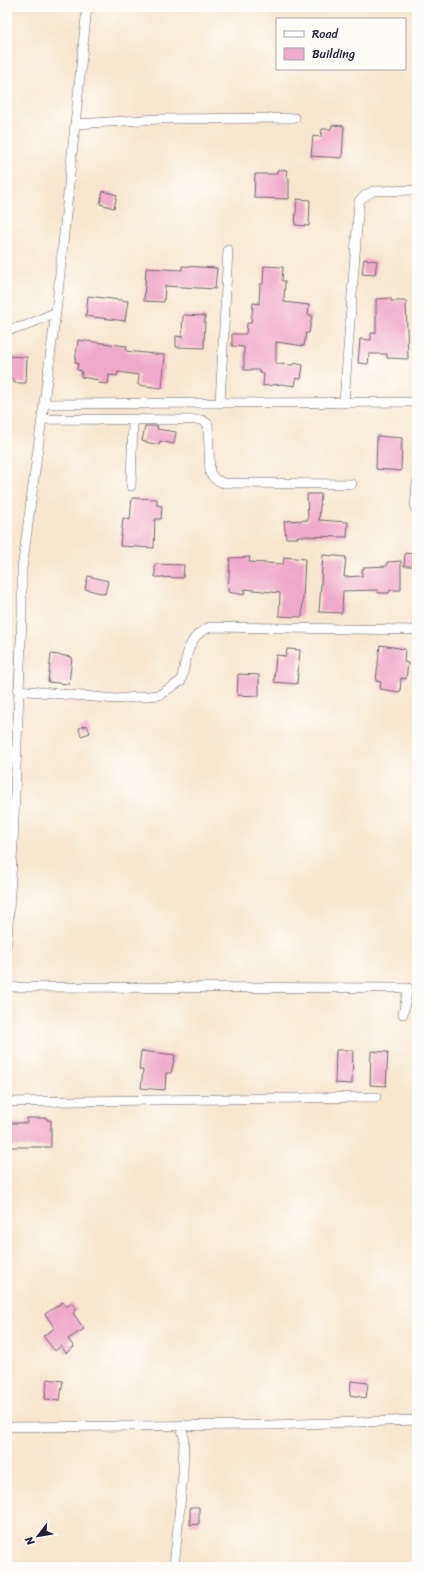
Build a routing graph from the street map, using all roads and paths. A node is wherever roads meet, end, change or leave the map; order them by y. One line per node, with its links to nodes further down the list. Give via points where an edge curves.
1 (87, 7): 3 (street)
2 (295, 118): 3 (street, via 159,119)
3 (76, 124): 6 (street)
4 (417, 190): 8 (street, via 373,191 359,201)
5 (228, 250): 10 (street)
6 (56, 312): 7 (street, via 25,326); 11 (street)
7 (7, 330)
8 (344, 402): 9 (street); 10 (street)
9 (417, 402)
10 (220, 403): 11 (street)
11 (44, 404): 12 (street)
12 (42, 419): 13 (street); 19 (street, via 22,569)
13 (133, 420): 15 (street, via 206,421 210,473 222,482); 16 (street)
14 (417, 483): 17 (street)
15 (352, 484)
16 (131, 486)
17 (415, 508)
18 (417, 630): 19 (street, via 210,627 200,631 192,640 181,681 159,695 116,699)
19 (18, 690): 20 (street)
20 (7, 942)
21 (7, 987): 22 (street, via 408,988)
22 (403, 1014)
23 (376, 1097): 24 (street)
24 (7, 1102)
25 (417, 1420): 26 (street, via 341,1424)
26 (181, 1425): 27 (street); 28 (street, via 184,1438 183,1474)
27 (7, 1427)
28 (174, 1567)

